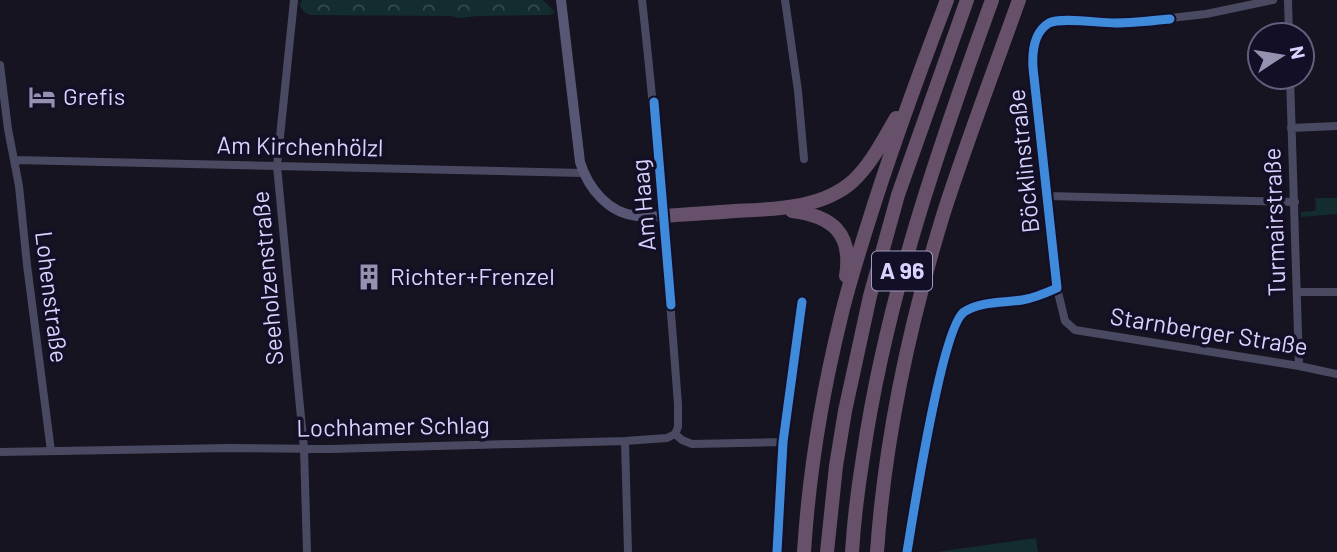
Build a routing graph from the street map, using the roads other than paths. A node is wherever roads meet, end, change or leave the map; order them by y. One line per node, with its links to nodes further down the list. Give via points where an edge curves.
1 (294, 0): 19 (street, Seeholzenstraße)
2 (642, 0): 24 (street, Am Haag)
3 (785, 0): 17 (street)
4 (947, 0): 14 (highway)
5 (967, 0): 42 (highway, A 96, via 898,195 870,296 839,444)
6 (992, 0): 43 (highway, A 96, via 892,309 870,412)
7 (1019, 0): 44 (highway, via 945,211 915,317 894,417)
8 (1273, 0): 21 (street, Böcklinstraße, via 1135,22 1058,20 1048,24 1032,55)
9 (1288, 0): 11 (street)
10 (560, 3): 20 (main road)
11 (1289, 21)
12 (0, 65): 18 (street, Lohenstraße)
13 (1290, 91): 16 (street, Turmairstraße)
14 (912, 92): 23 (highway, via 875,155 853,181 826,197); 28 (highway)
15 (1337, 126): 16 (street)
16 (1291, 128): 22 (street, Turmairstraße)
17 (804, 159)
18 (15, 160): 19 (street, Am Kirchenhölzl); 36 (street, Lohenstraße)
19 (277, 166): 20 (street, Am Kirchenhölzl); 35 (street, Seeholzenstraße)
20 (583, 173): 24 (main road, via 598,196 617,211)
21 (1047, 196): 22 (street); 29 (street, Böcklinstraße, via 1062,313)
22 (1295, 202): 25 (street, Turmairstraße)
23 (777, 209): 24 (highway); 28 (highway, via 824,218 844,241 847,271)
24 (664, 216): 32 (street, Am Haag, via 678,405)
25 (1297, 292): 26 (street); 30 (street, Turmairstraße)
26 (1337, 292)
27 (802, 302): 34 (street)
28 (841, 315): 41 (highway, via 812,462)
29 (1075, 330): 30 (street, Starnberger Straße)
30 (1299, 366): 31 (street, Starnberger Straße)
31 (1337, 374)
32 (675, 434): 33 (street, Lochhamer Schlag); 34 (street, Lochhamer Schlag, via 692,444)
33 (625, 441): 35 (street, Lochhamer Schlag); 39 (street)
34 (783, 442): 40 (street)
35 (304, 449): 36 (street, Lochhamer Schlag); 38 (street, Seeholzenstraße)
36 (51, 451): 37 (street, Lochhamer Schlag)
37 (0, 452)
38 (307, 552)
39 (628, 552)
40 (777, 552)
41 (804, 552)
42 (827, 552)
43 (852, 552)
44 (877, 552)

